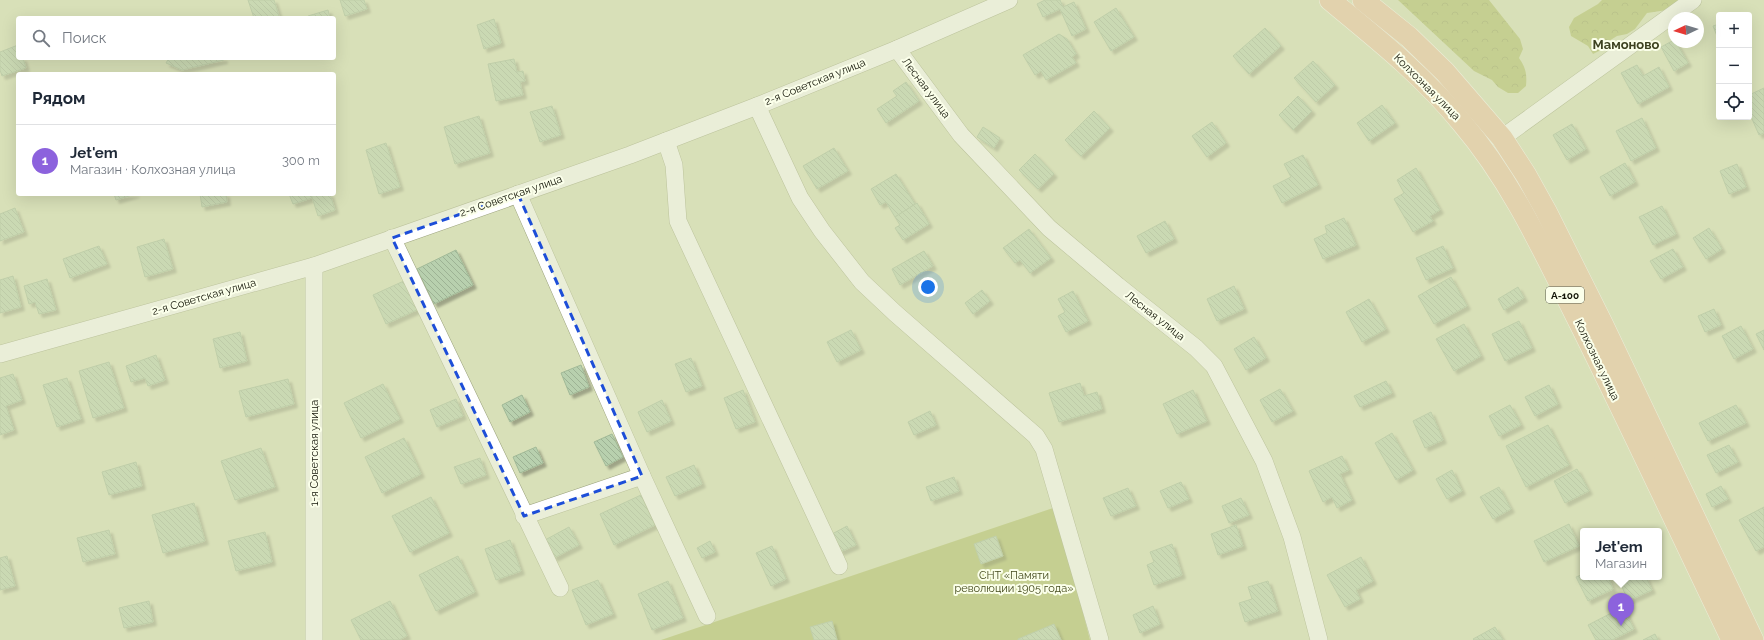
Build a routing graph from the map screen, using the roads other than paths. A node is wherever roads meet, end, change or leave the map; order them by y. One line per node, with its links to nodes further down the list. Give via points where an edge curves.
1 (1009, 0): 5 (street, 2-я Советская улица)
2 (1330, 0): 21 (main road, Колхозная улица / А-100, via 1395,54 1462,122 1509,186 1590,345)
3 (1364, 0): 7 (main road, Колхозная улица / А-100, via 1409,37 1445,72)
4 (1693, 0): 7 (street)
5 (896, 49): 6 (street, 2-я Советская улица); 20 (street, Лесная улица, via 961,134 1049,228 1196,348 1214,366 1264,461 1292,537)
6 (757, 106): 8 (street, 2-я Советская улица); 19 (street, via 800,198 862,282 1036,436 1044,449)
7 (1502, 138): 22 (main road, Колхозная улица / А-100, via 1546,211 1602,323)
8 (666, 141): 9 (street, 2-я Советская улица); 15 (street, via 674,164 678,221)
9 (518, 194): 10 (street, 2-я Советская улица); 13 (street)
10 (392, 238): 11 (street, 2-я Советская улица); 14 (street)
11 (314, 266): 12 (street, 2-я Советская улица); 18 (street, 1-я Советская улица)
12 (0, 354)
13 (642, 476): 14 (street); 17 (street)
14 (524, 516): 16 (street)
15 (839, 566)
16 (560, 588)
17 (707, 616)
18 (314, 640)
19 (1100, 640)
20 (1320, 640)
21 (1732, 640)
22 (1753, 640)

